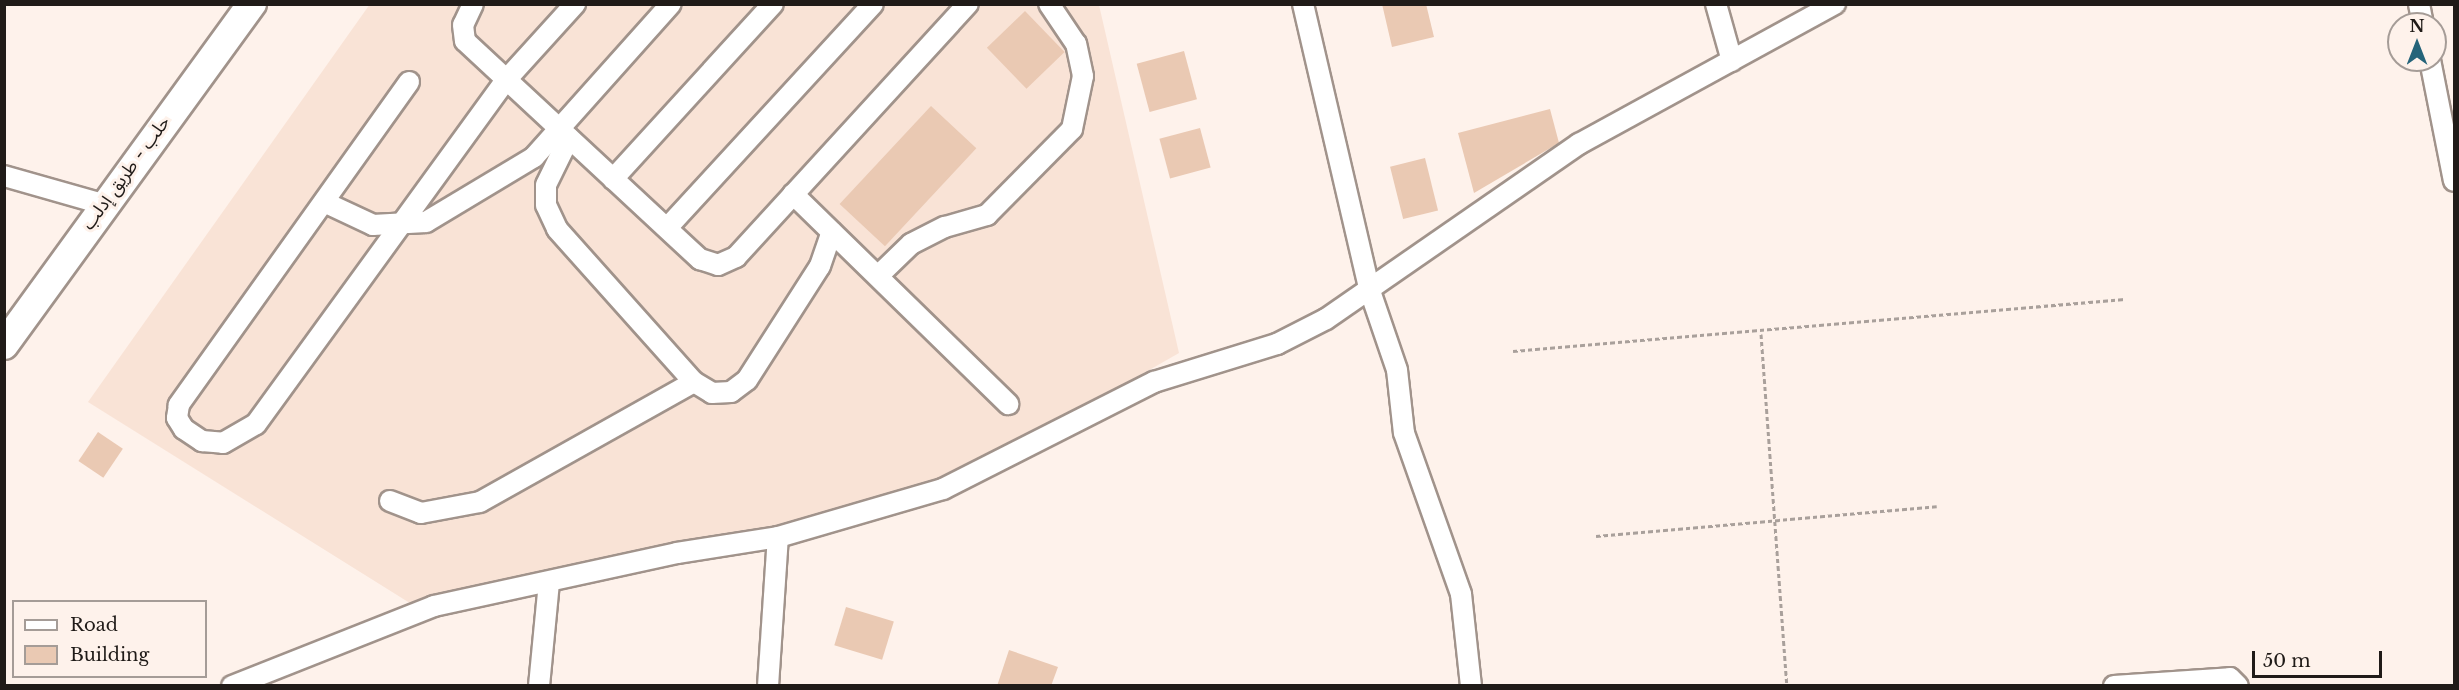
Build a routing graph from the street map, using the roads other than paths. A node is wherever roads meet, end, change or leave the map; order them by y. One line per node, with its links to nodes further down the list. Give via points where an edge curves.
1 (252, 4): 22 (highway, حلب - طريق إدلب)
2 (473, 4): 14 (street, via 463,25 465,41)
3 (575, 4): 14 (street)
4 (671, 4): 16 (street)
5 (773, 4): 18 (street)
6 (873, 4): 24 (street)
7 (968, 4): 20 (street)
8 (1049, 4): 26 (street, via 1076,44 1083,76 1072,129 987,215 945,226 911,244)
9 (1303, 4): 27 (street)
10 (1716, 4): 12 (street)
11 (1835, 4): 12 (street)
12 (1732, 61): 27 (street, via 1579,144)
13 (2432, 72): 19 (street)
14 (506, 80): 16 (street); 23 (street)
15 (409, 82): 21 (street)
16 (564, 133): 18 (street); 23 (street, via 534,157 426,222); 29 (street, via 546,185 546,205 557,229)
17 (4, 176): 22 (street)
18 (613, 178): 24 (street)
19 (2454, 181)
20 (794, 194): 24 (street, via 736,257 718,265 700,259); 25 (street)
21 (324, 202): 23 (street, via 373,225); 23 (street, via 179,405 177,418 184,429 202,441 223,443 256,424)
22 (102, 204): 28 (highway, حلب - طريق إدلب)
23 (399, 226)
24 (667, 228)
25 (832, 232): 26 (street); 29 (street, via 820,266 747,380 731,392 712,393)
26 (878, 276): 30 (street)
27 (1370, 291): 32 (street, via 1276,344 1154,382 943,489); 37 (street, via 1397,370 1410,453 1461,594)
28 (4, 345)
29 (694, 382): 31 (street, via 480,502 421,513)
30 (1008, 404)
31 (390, 501)
32 (778, 537): 33 (street); 36 (street)
33 (549, 583): 34 (street, via 434,606); 35 (street)
34 (232, 686)
35 (539, 686)
36 (768, 686)
37 (1471, 686)
38 (2114, 686): 39 (street, via 2230,678)
39 (2238, 686)

